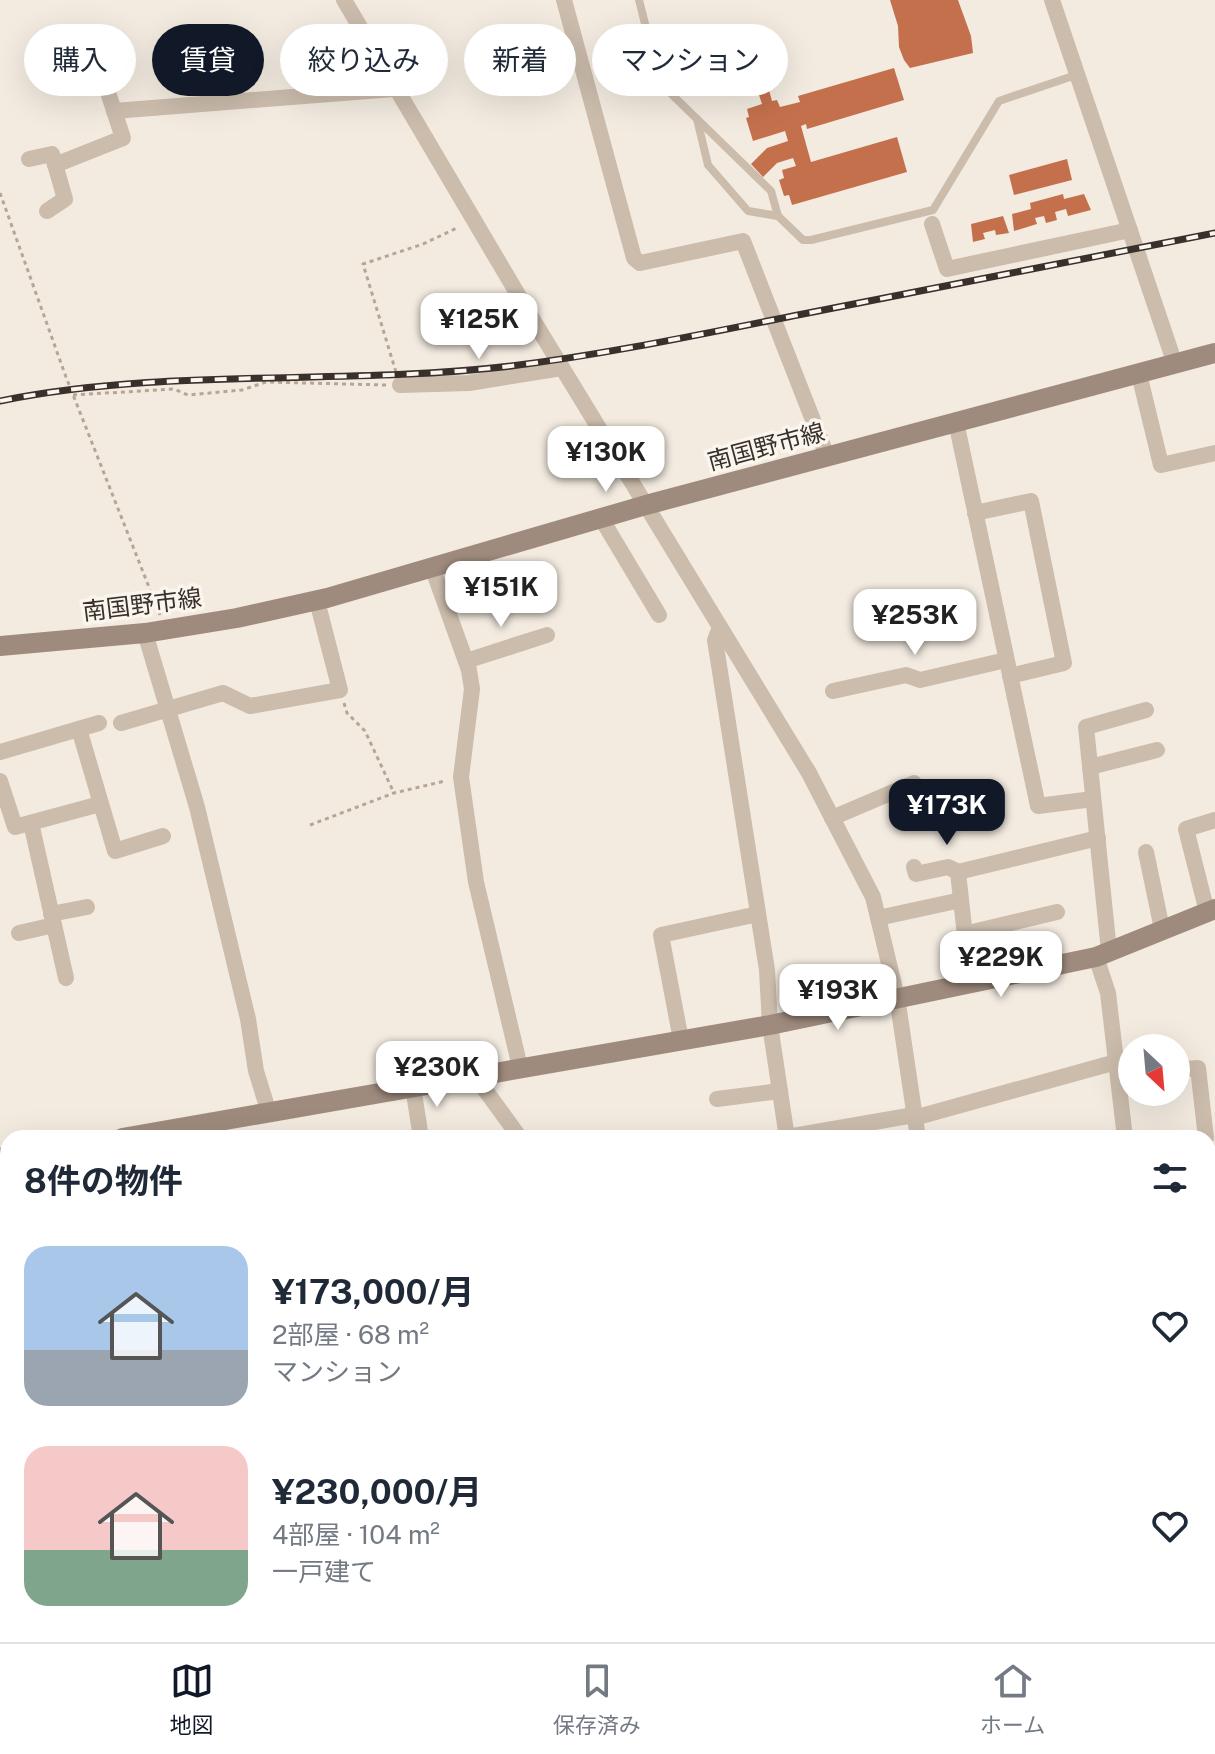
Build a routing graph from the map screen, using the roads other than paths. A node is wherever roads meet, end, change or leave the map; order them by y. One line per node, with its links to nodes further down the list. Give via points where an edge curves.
1 (344, 0): 5 (street)
2 (564, 0): 25 (street, via 634,258 640,263 743,241)
3 (639, 0): 11 (lane, via 660,83)
4 (1052, 0): 6 (street)
5 (357, 24)
6 (1077, 74): 16 (lane, via 999,101); 17 (street)
7 (109, 96): 10 (street)
8 (305, 96): 10 (street)
9 (398, 96): 20 (street)
10 (114, 111): 13 (street, via 123,138)
11 (697, 119): 15 (lane, via 771,191); 15 (lane, via 708,165 748,211)
12 (29, 159): 13 (street, via 52,154)
13 (55, 165): 14 (street, via 65,199)
14 (47, 211)
15 (778, 216): 16 (lane, via 803,240)
16 (931, 218): 17 (street, via 947,269)
17 (1130, 230): 19 (street)
18 (1215, 353): 19 (main road, 南国野市線)
19 (1175, 364): 21 (main road, 南国野市線)
20 (562, 368): 22 (street, via 469,383); 26 (street)
21 (1139, 374): 23 (main road, 南国野市線); 24 (street, via 1161,465)
22 (400, 385)
23 (956, 422): 25 (main road, 南国野市線); 27 (street)
24 (1215, 453)
25 (827, 456): 26 (main road, 南国野市線)
26 (646, 505): 28 (main road, 南国野市線); 32 (street)
27 (975, 513): 37 (street); 37 (street, via 1031,501 1064,663)
28 (601, 518): 29 (main road, 南国野市線); 31 (street)
29 (432, 567): 30 (main road, 南国野市線); 36 (street)
30 (317, 601): 33 (main road, 南国野市線); 39 (street, via 340,690 250,706 223,693)
31 (659, 615)
32 (720, 627): 51 (street); 63 (street, via 715,640)
33 (145, 633): 35 (main road, 南国野市線); 39 (street)
34 (547, 635): 36 (street)
35 (0, 646)
36 (466, 661): 76 (street, via 472,689 461,777 476,882)
37 (1008, 668): 38 (street, via 920,680 906,675); 49 (street, via 1038,806)
38 (833, 691)
39 (167, 707): 42 (street); 84 (street, via 214,872)
40 (1146, 710): 46 (street, via 1086,727)
41 (99, 723): 43 (street)
42 (121, 723)
43 (79, 729): 45 (street); 50 (street)
44 (1157, 750): 46 (street)
45 (0, 752)
46 (1090, 767): 49 (street)
47 (0, 781): 53 (street, via 15,827)
48 (914, 783): 51 (street)
49 (1093, 799): 55 (street)
50 (100, 804): 53 (street); 54 (street, via 115,851)
51 (832, 818): 64 (street, via 873,897)
52 (1215, 820): 61 (street, via 1186,829)
53 (31, 823): 65 (street)
54 (163, 836)
55 (1098, 838): 58 (street); 69 (street)
56 (1146, 852): 66 (street)
57 (914, 867): 58 (street, via 916,874 948,867)
58 (958, 872): 59 (street)
59 (961, 900): 64 (street); 68 (street)
60 (87, 907): 65 (street)
61 (1211, 910): 66 (main road)
62 (1057, 912): 68 (street)
63 (758, 914): 73 (street); 74 (street, via 661,935)
64 (878, 918): 72 (street)
65 (53, 919): 67 (street); 70 (street)
66 (1162, 929): 69 (main road)
67 (19, 933)
68 (964, 934): 71 (street)
69 (1103, 954): 71 (main road); 75 (street)
70 (66, 978)
71 (970, 982): 72 (main road)
72 (897, 997): 73 (main road); 85 (street)
73 (770, 1025): 74 (main road); 81 (street)
74 (681, 1040): 76 (main road)
75 (1118, 1049)
76 (520, 1067): 79 (main road)
77 (1190, 1069): 93 (street, via 1198,1068)
78 (1118, 1073): 85 (street)
79 (475, 1076): 80 (main road); 88 (street)
80 (413, 1087): 84 (main road); 87 (street)
81 (780, 1091): 82 (street); 89 (street)
82 (717, 1099)
83 (1124, 1106): 92 (street)
84 (269, 1113): 86 (main road)
85 (914, 1116): 90 (street); 91 (street)
86 (169, 1130)
87 (420, 1130)
88 (514, 1130)
89 (786, 1130)
90 (871, 1130)
91 (917, 1130)
92 (1125, 1130)
93 (1205, 1130)

